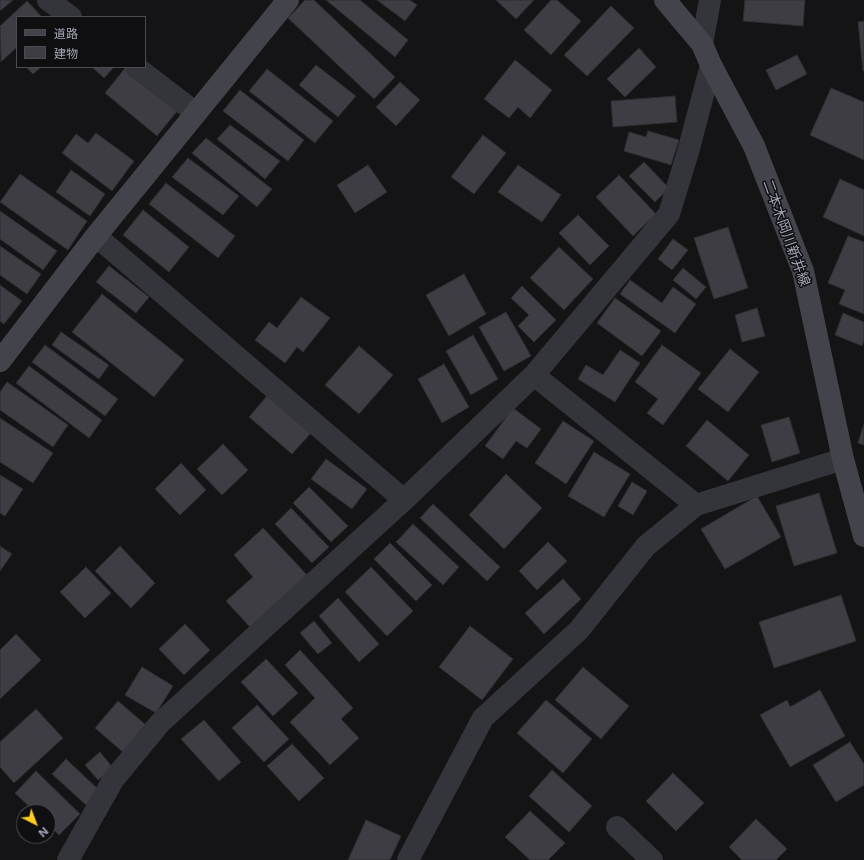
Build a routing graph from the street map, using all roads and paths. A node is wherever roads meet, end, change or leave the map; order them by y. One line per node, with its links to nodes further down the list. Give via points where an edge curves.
1 (48, 0): 5 (street)
2 (288, 0): 9 (main road)
3 (665, 0): 6 (main road, 二本木岡川新井線)
4 (710, 0): 6 (street)
5 (70, 16)
6 (702, 44): 7 (main road, 二本木岡川新井線)
7 (711, 65): 12 (street, via 669,214); 13 (main road, 二本木岡川新井線, via 754,146 803,271)
8 (137, 68): 9 (street)
9 (196, 113): 10 (main road)
10 (96, 236): 11 (main road); 15 (street)
11 (0, 361)
12 (534, 376): 15 (street); 16 (street)
13 (843, 459): 14 (main road, 二本木岡川新井線); 16 (street)
14 (858, 490): 17 (main road, 二本木岡川新井線)
15 (404, 500): 19 (street, via 160,724 113,780)
16 (696, 505): 20 (street, via 646,546 579,630 483,718)
17 (864, 536)
18 (617, 826): 21 (street)
19 (68, 860)
20 (408, 860)
21 (652, 860)

